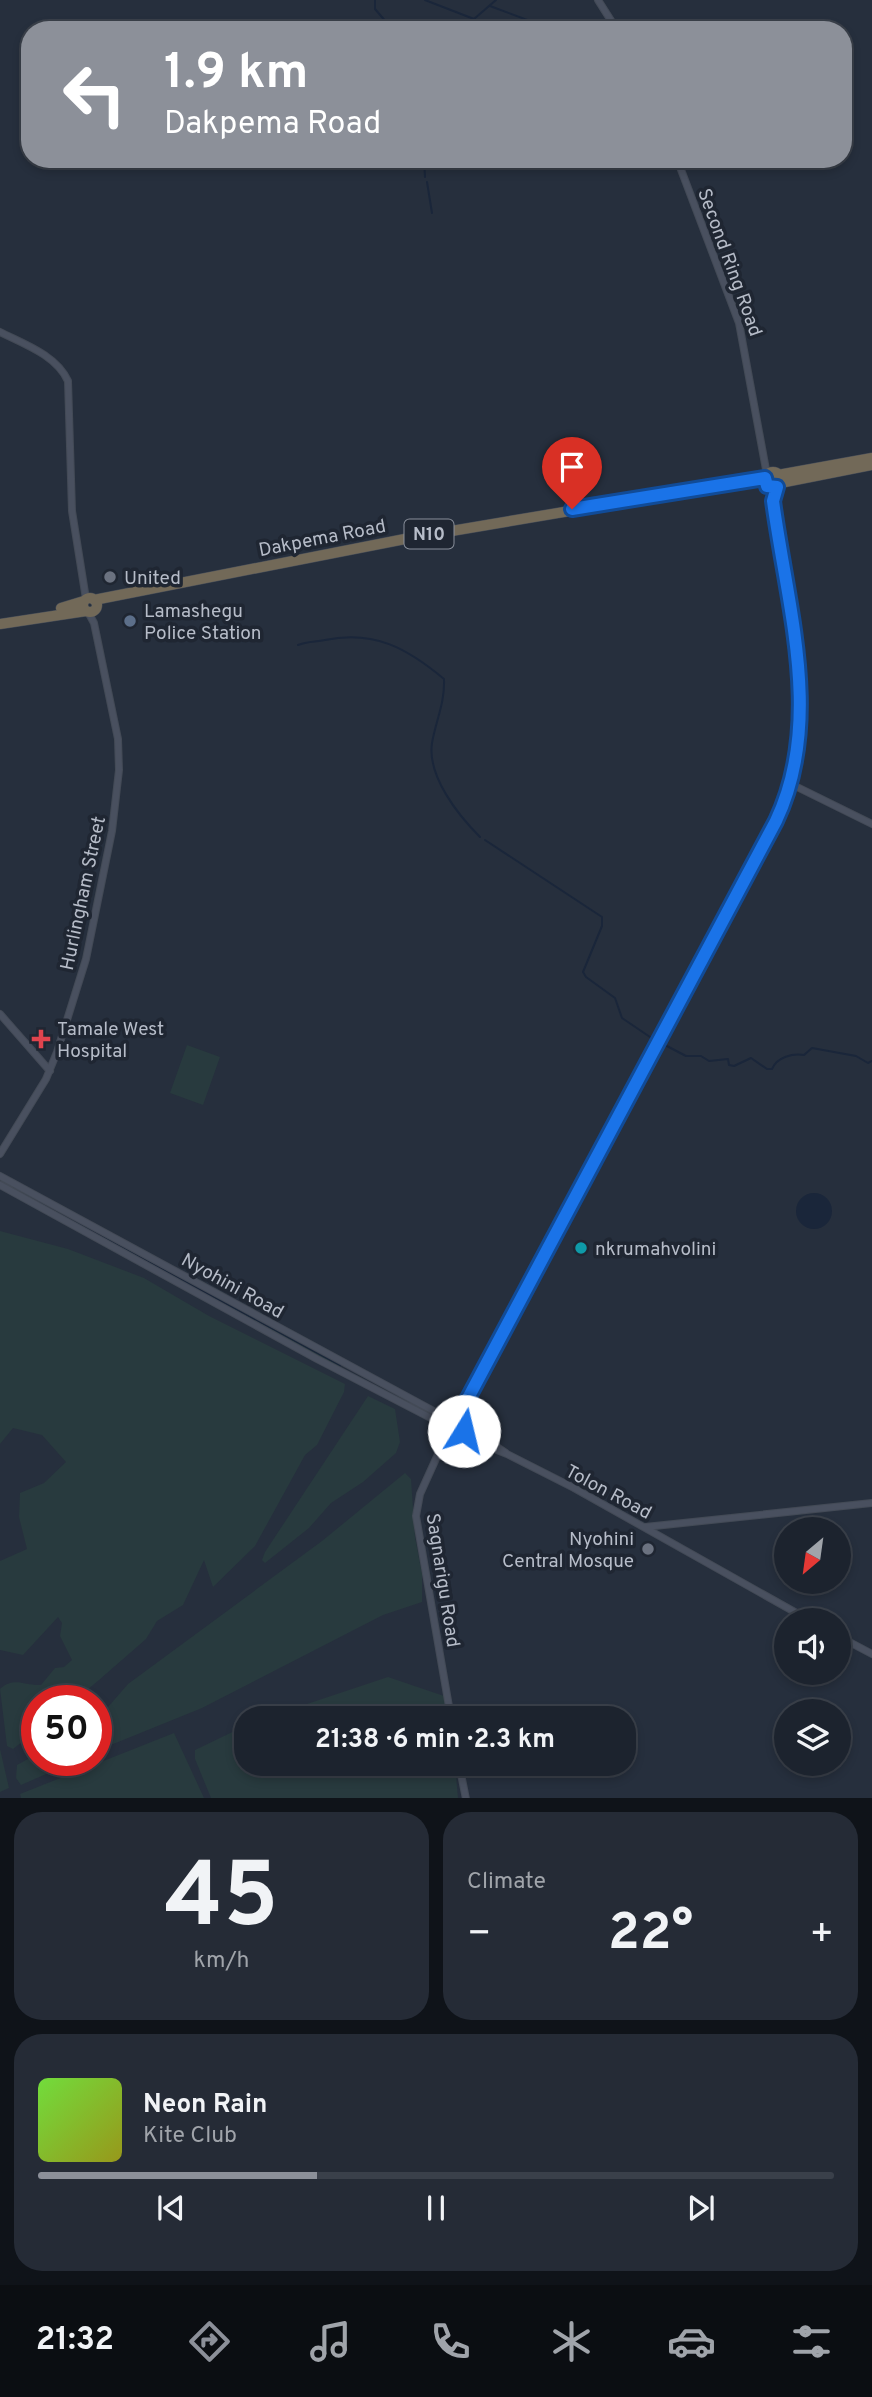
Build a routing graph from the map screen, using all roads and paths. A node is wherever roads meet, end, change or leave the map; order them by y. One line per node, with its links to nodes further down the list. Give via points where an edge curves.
1 (598, 0): 2 (main road)
2 (611, 21)
3 (680, 168): 7 (main road, Second Ring Road, via 739,323)
4 (0, 332): 8 (main road, Hurlingham Street, via 49,358 68,381 72,511)
5 (872, 458): 7 (highway, N10)
6 (872, 465): 7 (highway, N10)
7 (772, 480): 8 (highway, Dakpema Road / N10); 11 (main road, Second Ring Road, via 800,682)
8 (90, 605): 9 (highway, Dakpema Road / N10); 10 (highway, Dakpema Road / N10); 14 (main road, Hurlingham Street, via 118,739 117,794 86,959)
9 (0, 619)
10 (0, 624)
11 (791, 784): 12 (main road); 20 (main road, Sagnarigu Road, via 776,821)
12 (872, 824)
13 (0, 1014): 14 (main road)
14 (50, 1071): 15 (main road, Hurlingham Street)
15 (0, 1154)
16 (0, 1176): 18 (main road, Nyohini Road)
17 (0, 1185): 19 (main road, Nyohini Road)
18 (29, 1191): 19 (main road, via 23,1193); 21 (main road, Nyohini Road)
19 (24, 1199): 21 (main road, Nyohini Road, via 307,1354)
20 (466, 1402): 21 (main road, Sagnarigu Road); 22 (main road)
21 (451, 1424): 22 (main road); 23 (main road); 24 (main road, Sagnarigu Road)
22 (464, 1424): 23 (main road, Sagnarigu Road); 25 (main road)
23 (458, 1436): 24 (main road, Sagnarigu Road); 25 (main road)
24 (442, 1450): 31 (main road, Sagnarigu Road, via 420,1494 416,1516)
25 (507, 1454): 27 (main road, Tolon Road)
26 (872, 1503): 27 (main road)
27 (645, 1527): 28 (main road, Tolon Road)
28 (787, 1608)
29 (851, 1643): 30 (main road)
30 (872, 1654)
31 (449, 1706)
32 (460, 1776): 33 (main road)
33 (463, 1798)

